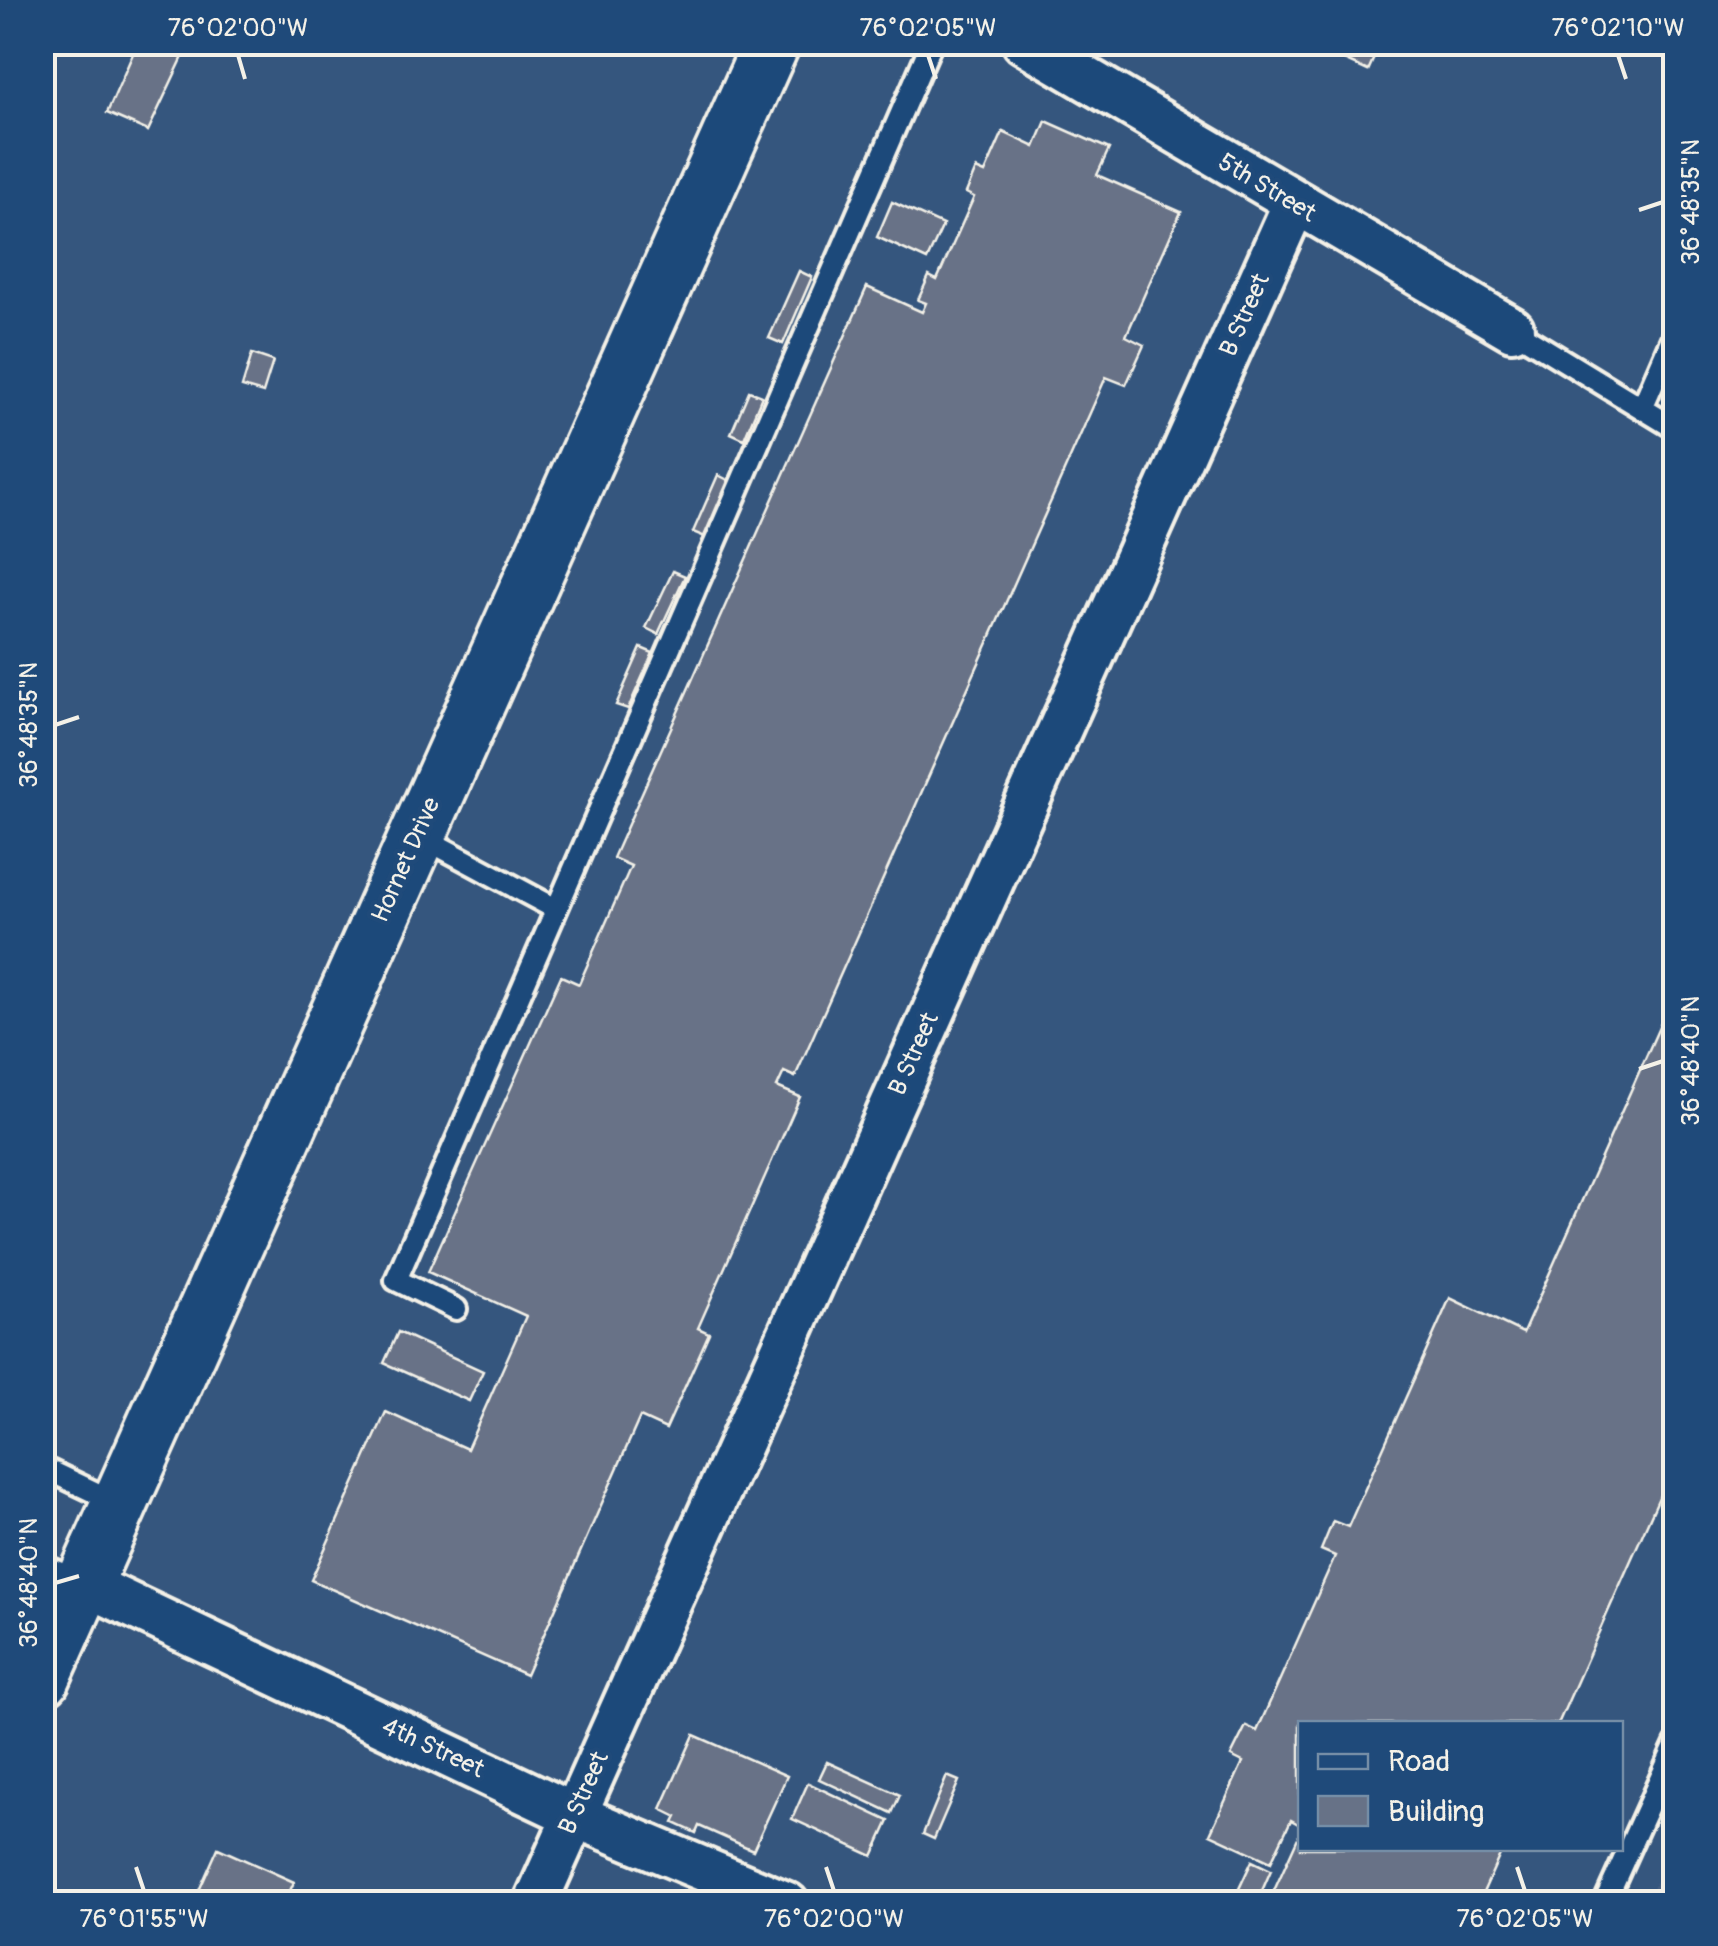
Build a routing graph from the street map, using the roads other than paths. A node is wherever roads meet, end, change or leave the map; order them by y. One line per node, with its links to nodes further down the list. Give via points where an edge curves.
1 (772, 42): 9 (main road, Hornet Drive)
2 (932, 42): 10 (lane)
3 (1024, 42): 4 (street, 5th Street)
4 (1294, 205): 5 (street, 5th Street); 17 (street, B Street)
5 (1512, 329): 7 (lane)
6 (1676, 330): 7 (lane)
7 (1642, 408): 8 (lane)
8 (1676, 429)
9 (418, 834): 10 (lane); 13 (main road, Hornet Drive)
10 (556, 909): 11 (lane, via 396,1280)
11 (456, 1309)
12 (42, 1467): 13 (lane)
13 (119, 1504): 14 (main road, Hornet Drive)
14 (63, 1574): 15 (main road, Hornet Drive); 17 (street, 4th Street)
15 (42, 1678)
16 (1676, 1744): 20 (lane)
17 (574, 1815): 18 (street, B Street); 19 (street, 4th Street)
18 (535, 1904)
19 (787, 1904)
20 (1604, 1904)

